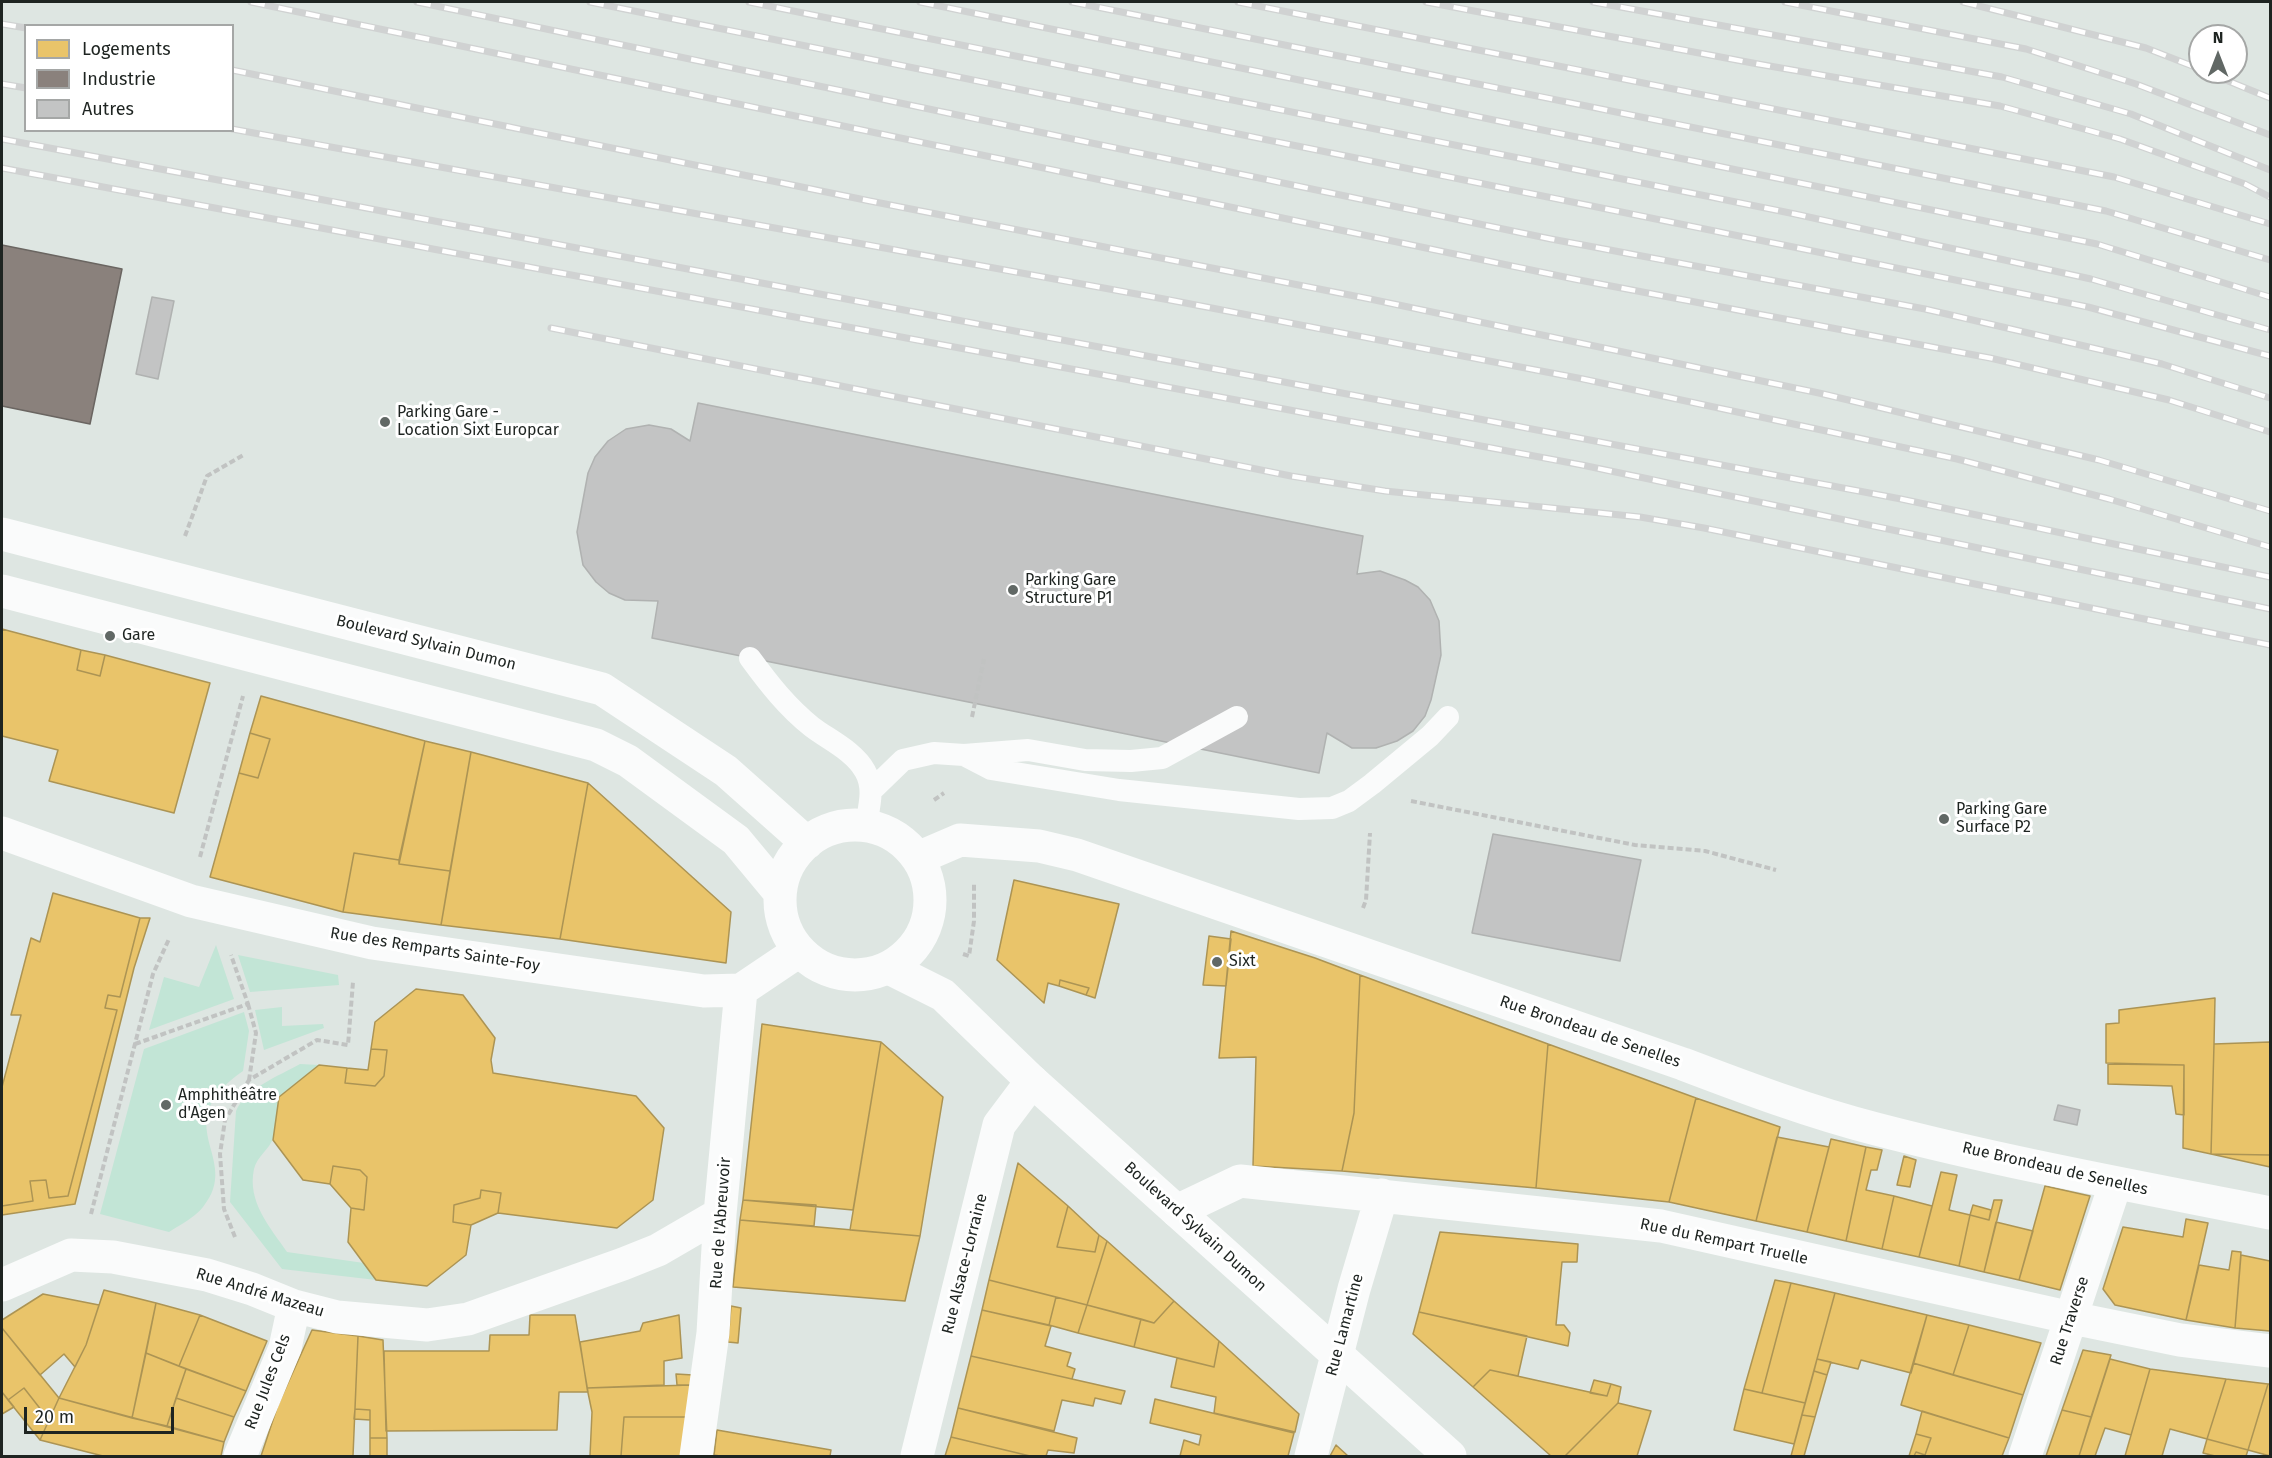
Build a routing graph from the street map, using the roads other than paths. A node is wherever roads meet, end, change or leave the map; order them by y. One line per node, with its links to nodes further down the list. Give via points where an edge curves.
1 (2, 534): 10 (street, Boulevard Sylvain Dumon, via 602,689 726,771)
2 (2, 591): 12 (street, via 596,744 628,761 736,840)
3 (750, 658): 7 (lane, via 775,693 865,770)
4 (1237, 717): 6 (lane, via 1162,758 1085,759 1028,750)
5 (1448, 717): 6 (lane, via 1372,784 1332,808 1299,809 1119,790 991,769)
6 (964, 754): 7 (lane, via 934,753 903,759)
7 (872, 789): 8 (lane)
8 (866, 825): 10 (street, via 845,825 825,831); 11 (street, via 886,831)
9 (2, 833): 16 (street, Rue des Remparts Sainte-Foy, via 191,901 372,943 704,991)
10 (807, 843): 12 (street, via 794,857)
11 (918, 858): 13 (street, via 928,879 932,904); 19 (street, Rue Brondeau de Senelles, via 960,840 1039,846 1077,855 1771,1097 1876,1129)
12 (780, 893): 14 (street, via 783,924)
13 (920, 939): 15 (street, via 907,956); 17 (street, Boulevard Sylvain Dumon)
14 (799, 951): 15 (street, via 829,971 846,975 868,975); 16 (street)
15 (889, 968): 17 (street, Boulevard Sylvain Dumon)
16 (741, 990): 23 (street, Rue de l'Abreuvoir)
17 (943, 994): 18 (street, Boulevard Sylvain Dumon)
18 (1032, 1081): 21 (street, Boulevard Sylvain Dumon); 31 (street, Rue Alsace-Lorraine, via 999,1125)
19 (2115, 1185): 22 (street, Rue Brondeau de Senelles); 26 (street, Rue Traverse)
20 (1382, 1195): 21 (street, Rue du Rempart Truelle, via 1240,1181); 26 (street, Rue du Rempart Truelle, via 1661,1226); 28 (street, Rue Lamartine)
21 (1177, 1211): 28 (street, Boulevard Sylvain Dumon)
22 (2271, 1213)
23 (720, 1214): 25 (street, Rue André Mazeau, via 658,1250 468,1319 427,1324 385,1323); 30 (street, Rue de l'Abreuvoir, via 713,1333)
24 (2, 1285): 25 (street, Rue André Mazeau, via 71,1255 113,1257 207,1275)
25 (294, 1306): 29 (street, Rue Jules Cels, via 285,1348)
26 (2072, 1318): 27 (street, Rue du Rempart Truelle, via 2180,1340); 34 (street, Rue Traverse)
27 (2271, 1351)
28 (1336, 1354): 32 (street, Rue Lamartine); 33 (street, Boulevard Sylvain Dumon)
29 (240, 1456)
30 (696, 1456)
31 (917, 1456)
32 (1311, 1456)
33 (1450, 1456)
34 (2025, 1456)

